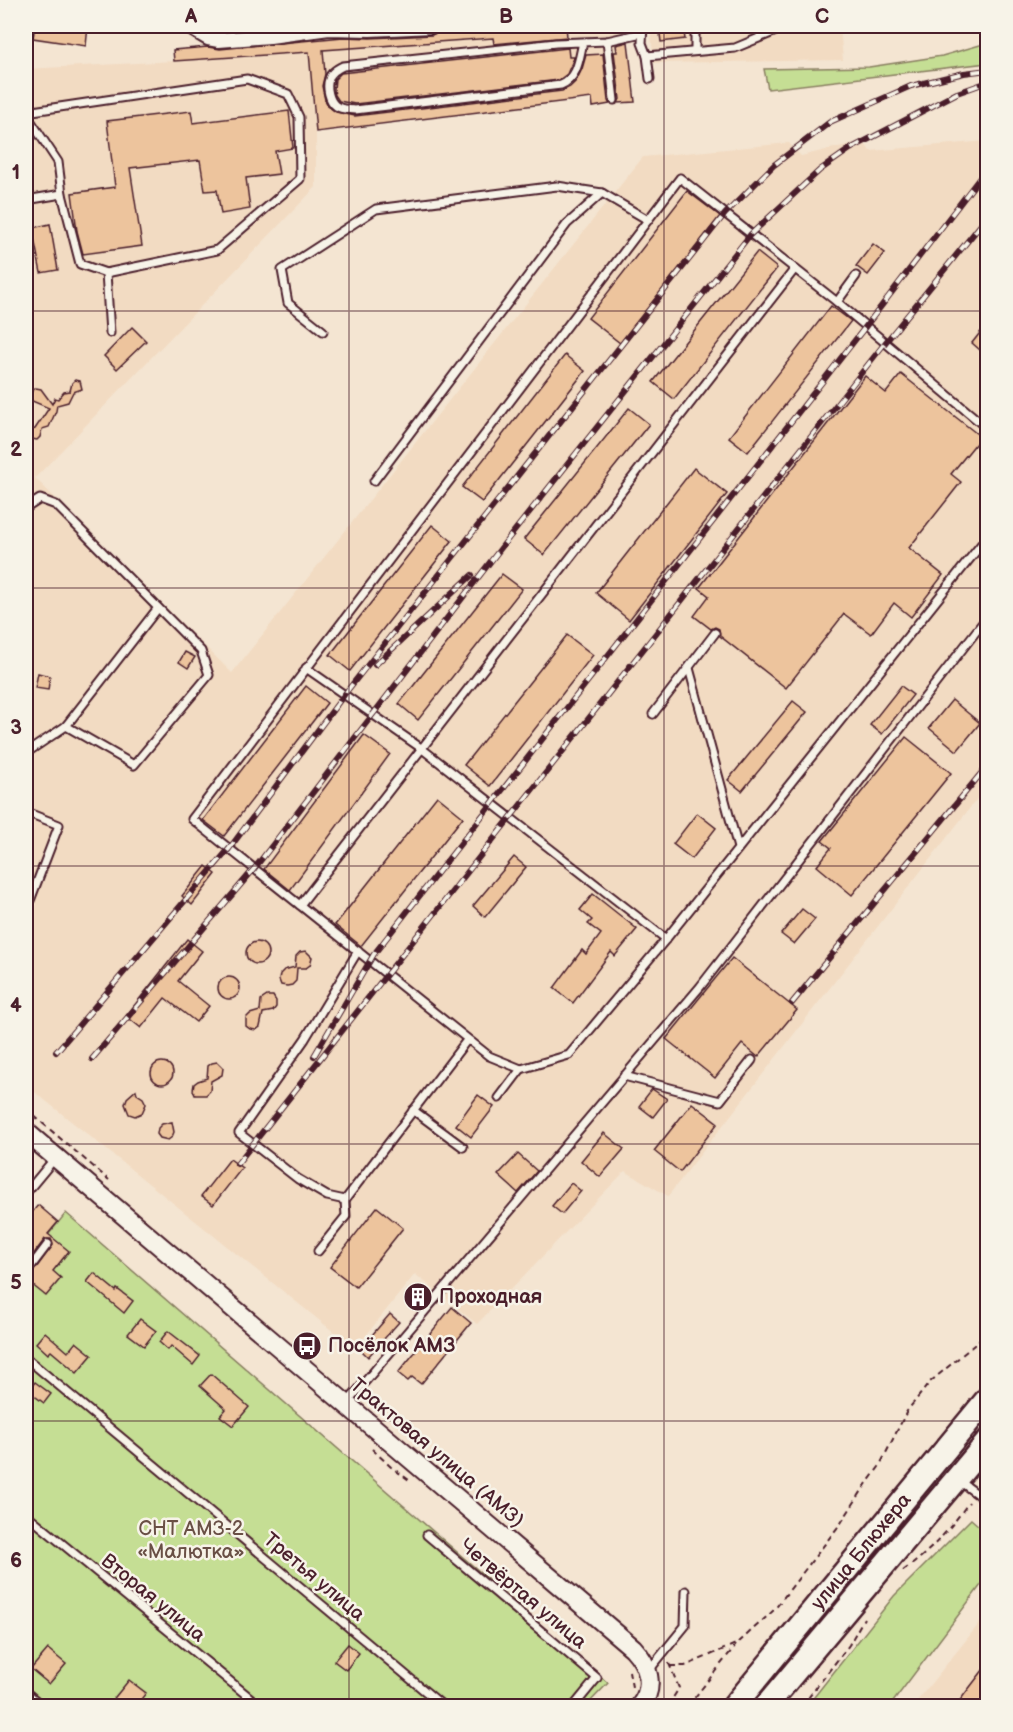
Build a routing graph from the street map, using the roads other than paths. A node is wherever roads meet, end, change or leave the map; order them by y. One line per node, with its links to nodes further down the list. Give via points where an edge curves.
1 (188, 26): 10 (street, via 219,40)
2 (432, 26): 8 (street)
3 (695, 26): 14 (lane)
4 (753, 26): 11 (lane)
5 (788, 26): 11 (lane)
6 (868, 26): 7 (lane)
7 (882, 26)
8 (327, 27): 10 (street)
9 (643, 29): 12 (lane); 15 (lane, via 642,43)
10 (258, 31)
11 (762, 35): 14 (lane, via 735,48)
12 (607, 41): 13 (lane); 17 (lane)
13 (583, 42): 13 (lane, via 343,66 329,79 329,95 333,105 355,110 561,85 574,75)
14 (695, 51): 15 (lane)
15 (647, 56): 16 (lane)
16 (650, 79)
17 (614, 100)
18 (26, 113): 20 (lane, via 58,162); 24 (lane, via 247,79 288,94 299,117 300,179 217,250)
19 (602, 193): 22 (lane); 27 (lane, via 558,186 376,209 282,270 288,303); 30 (lane, via 567,224)
20 (62, 194): 21 (lane); 24 (lane, via 80,264)
21 (26, 200)
22 (648, 220): 23 (lane, via 680,178); 36 (lane)
23 (794, 270): 26 (lane); 40 (lane)
24 (106, 273): 28 (lane)
25 (856, 276): 26 (lane)
26 (837, 302): 29 (lane)
27 (323, 331)
28 (110, 333)
29 (987, 429)
30 (374, 481)
31 (26, 508): 33 (lane, via 40,500 57,505)
32 (987, 536): 43 (lane)
33 (158, 608): 39 (lane); 39 (lane, via 201,651 209,675 135,765)
34 (987, 616): 51 (lane, via 700,987)
35 (715, 633): 37 (lane)
36 (306, 668): 40 (lane); 44 (lane, via 192,819)
37 (688, 668): 38 (lane); 43 (lane)
38 (653, 714)
39 (66, 726): 41 (lane)
40 (421, 748): 44 (lane); 46 (lane)
41 (26, 753)
42 (26, 812): 45 (lane, via 60,825)
43 (738, 848): 46 (lane)
44 (300, 905): 47 (lane)
45 (26, 911)
46 (666, 939): 50 (lane, via 569,1055)
47 (358, 951): 48 (lane); 58 (lane, via 304,1040 239,1133 298,1179 327,1196)
48 (467, 1040): 50 (lane, via 489,1056); 53 (lane)
49 (752, 1060): 51 (lane, via 720,1101)
50 (521, 1069): 52 (lane)
51 (624, 1076): 64 (lane)
52 (499, 1098)
53 (413, 1110): 55 (lane); 58 (lane)
54 (26, 1132): 56 (street, Трактовая улица (АМЗ))
55 (463, 1147)
56 (55, 1158): 57 (lane); 64 (street, Трактовая улица (АМЗ))
57 (26, 1193)
58 (345, 1200): 60 (lane, via 346,1216)
59 (48, 1244): 61 (lane)
60 (318, 1251)
61 (26, 1273)
62 (26, 1358): 75 (lane, Третья улица)
63 (987, 1398): 78 (main road, улица Блюхера)
64 (345, 1405): 71 (street, Трактовая улица (АМЗ), via 633,1648)
65 (987, 1441): 66 (main road, улица Блюхера)
66 (956, 1478): 67 (lane); 79 (main road, улица Блюхера)
67 (987, 1502)
68 (26, 1514): 74 (lane, Вторая улица)
69 (427, 1535): 76 (lane, Четвёртая улица, via 597,1678)
70 (686, 1591): 71 (lane, via 685,1626)
71 (648, 1671): 77 (street, via 649,1686)
72 (26, 1697): 73 (street)
73 (37, 1707)
74 (260, 1707)
75 (443, 1707)
76 (574, 1707)
77 (640, 1707)
78 (734, 1707)
79 (766, 1707)

